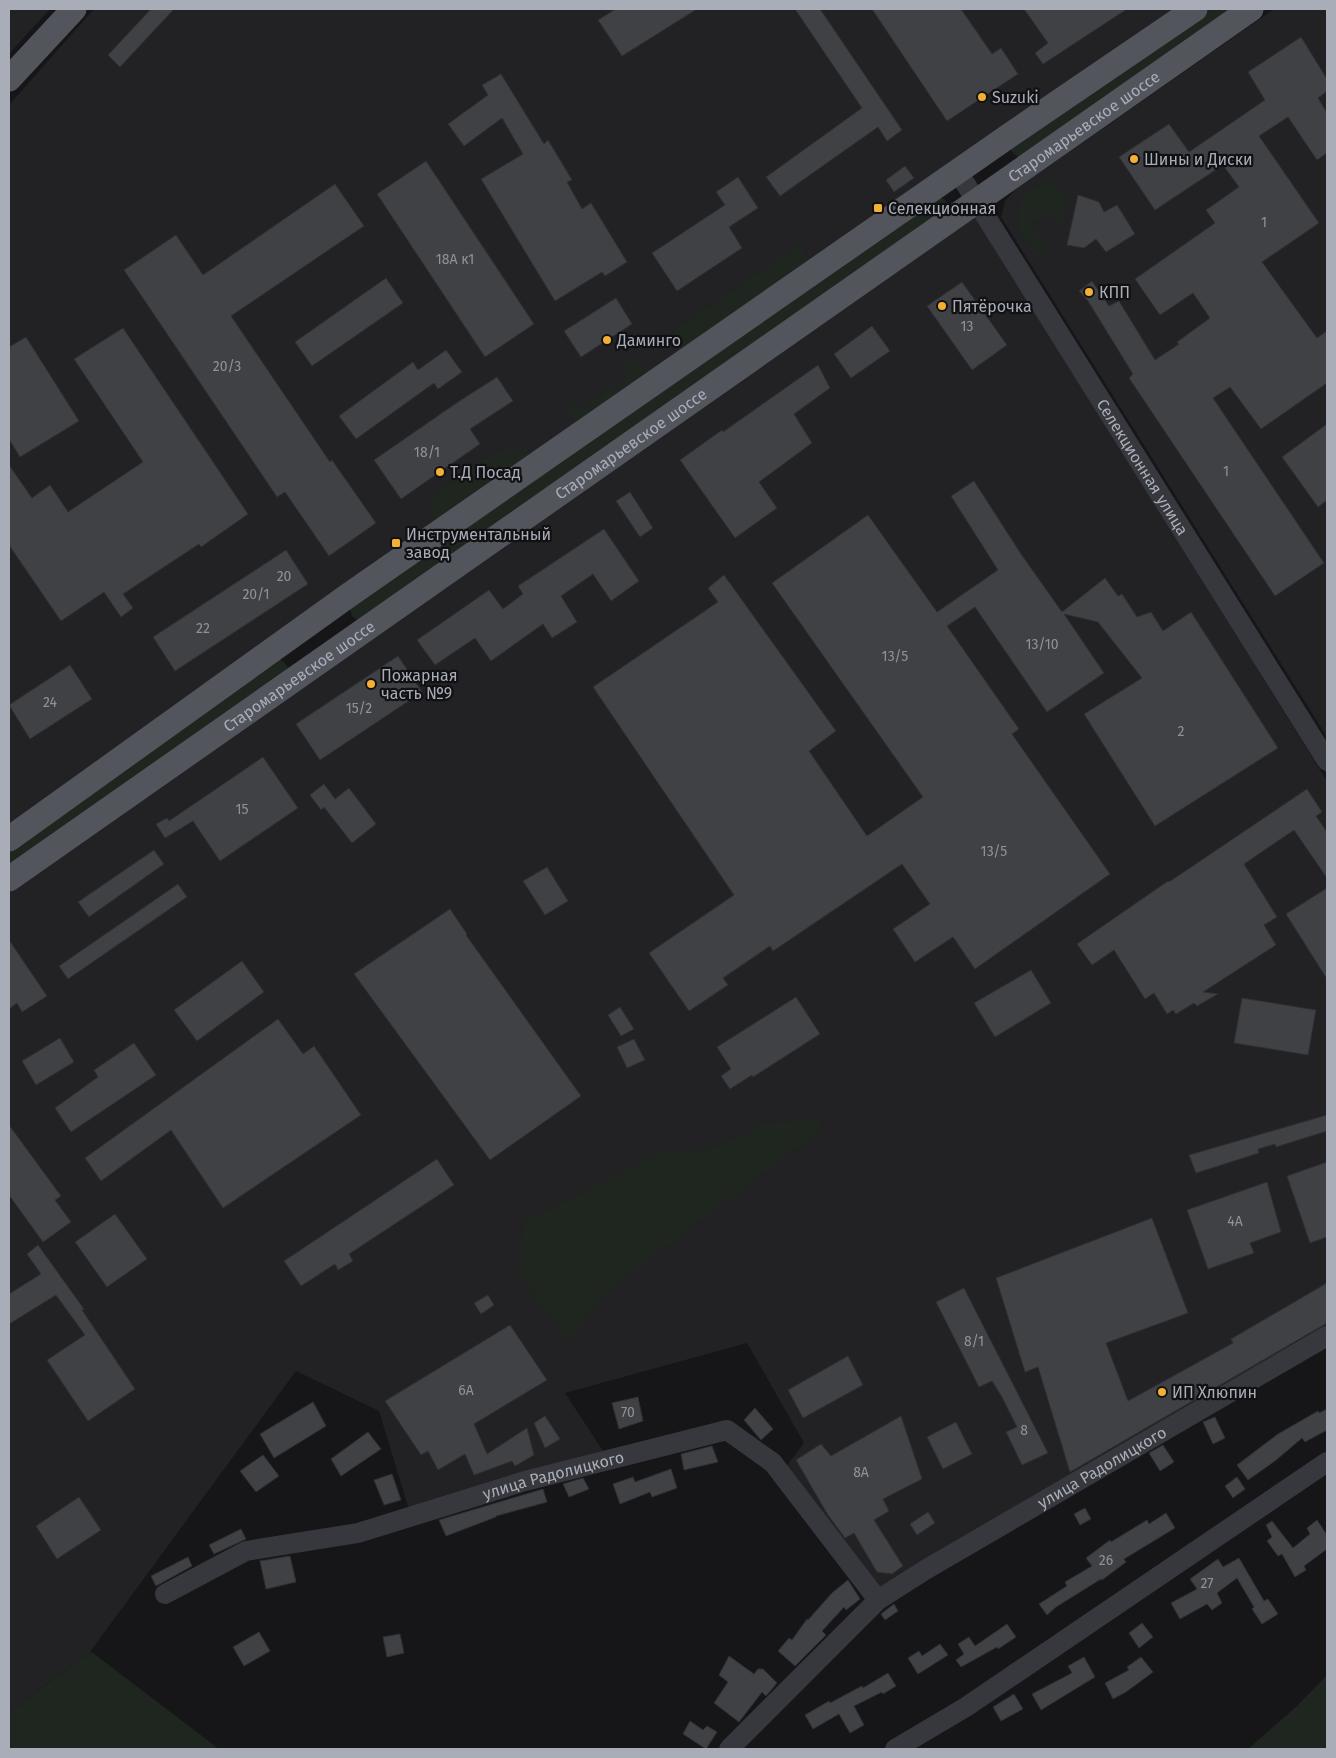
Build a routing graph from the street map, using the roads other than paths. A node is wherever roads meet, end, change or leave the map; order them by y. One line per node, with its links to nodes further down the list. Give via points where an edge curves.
1 (74, 9): 4 (main road)
2 (1195, 9): 5 (main road, Старомарьевское шоссе)
3 (1251, 9): 6 (main road, Старомарьевское шоссе)
4 (9, 79)
5 (958, 172): 6 (street, Селекционная улица); 7 (main road, Старомарьевское шоссе)
6 (978, 201): 8 (main road, Старомарьевское шоссе); 9 (street, Селекционная улица)
7 (316, 619): 8 (main road); 10 (main road, Старомарьевское шоссе)
8 (337, 648): 11 (main road, Старомарьевское шоссе)
9 (1327, 761)
10 (9, 839)
11 (9, 879)
12 (1327, 1336): 15 (street, улица Радолицкого)
13 (1327, 1462): 17 (street, via 966,1707)
14 (165, 1594): 15 (street, улица Радолицкого, via 246,1551 358,1533 525,1481 727,1430 773,1463)
15 (878, 1600): 16 (street, улица Радолицкого)
16 (729, 1749)
17 (895, 1749)

